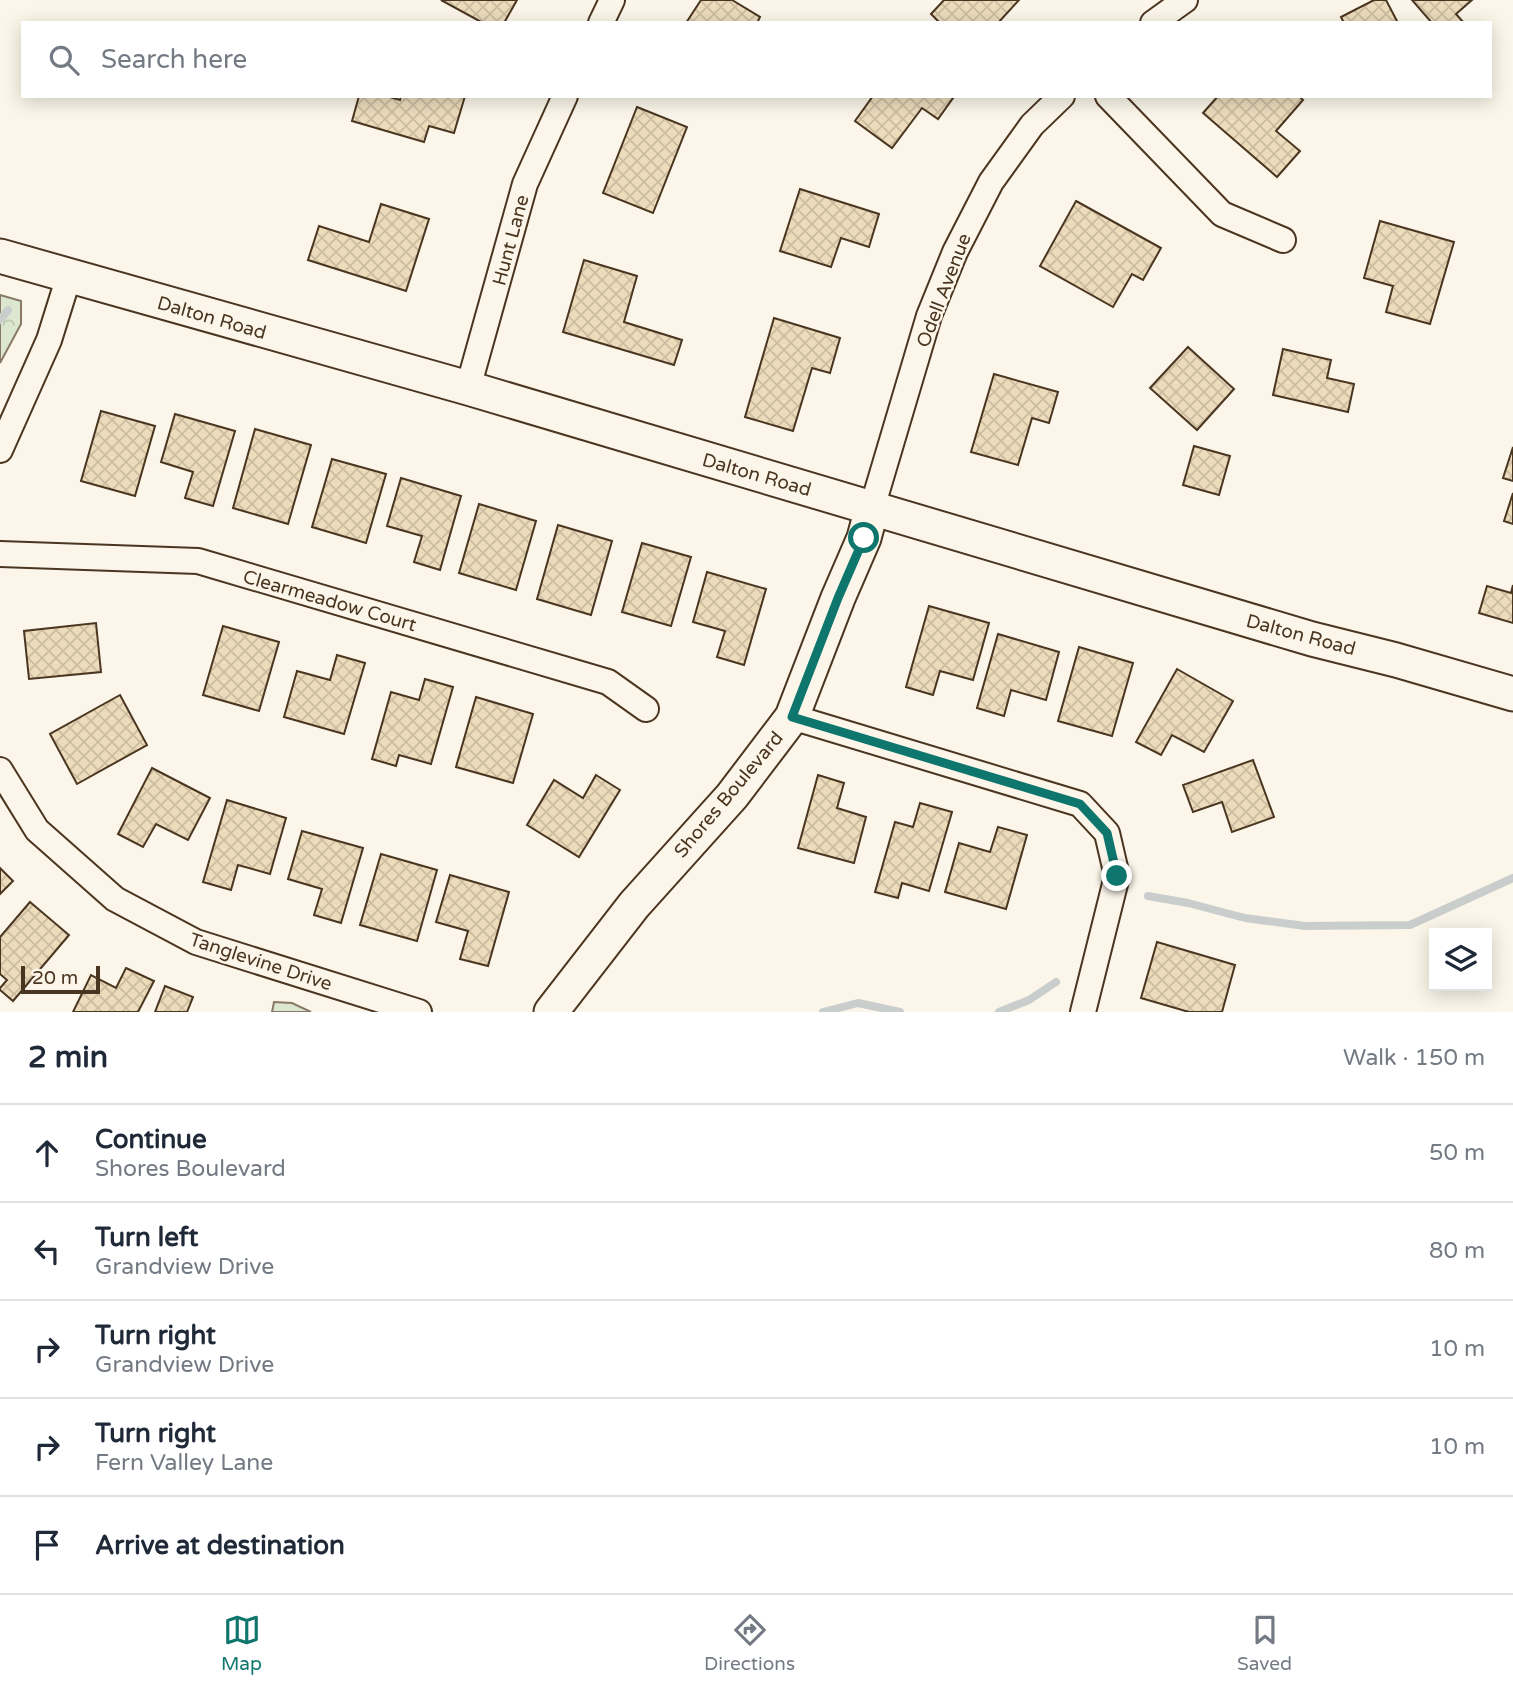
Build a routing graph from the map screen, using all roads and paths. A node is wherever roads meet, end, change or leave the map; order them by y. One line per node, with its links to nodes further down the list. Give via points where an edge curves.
1 (612, 0): 3 (street)
2 (1185, 0): 4 (street)
3 (602, 21)
4 (1156, 21)
5 (564, 98): 11 (street, Hunt Lane, via 525,184)
6 (1060, 98): 13 (street, Odell Avenue, via 1032,125 991,182 955,252 929,316)
7 (1110, 98): 8 (street, via 1222,214)
8 (1283, 240)
9 (0, 256): 10 (street, Dalton Road)
10 (69, 276): 11 (street, Dalton Road); 12 (street, via 49,340)
11 (468, 388): 13 (street, Dalton Road)
12 (0, 450)
13 (872, 508): 15 (street, Dalton Road); 17 (street, Shores Boulevard)
14 (0, 554): 16 (street, Clearmeadow Court, via 198,561 608,682)
15 (1513, 694)
16 (646, 709)
17 (792, 717): 20 (street, Shores Boulevard, via 732,796 634,905); 21 (street, via 1080,804 1107,833 1117,876)
18 (0, 770): 19 (street, Tanglevine Drive, via 37,830 115,900 196,942)
19 (419, 1012)
20 (551, 1012)
21 (1083, 1012)

